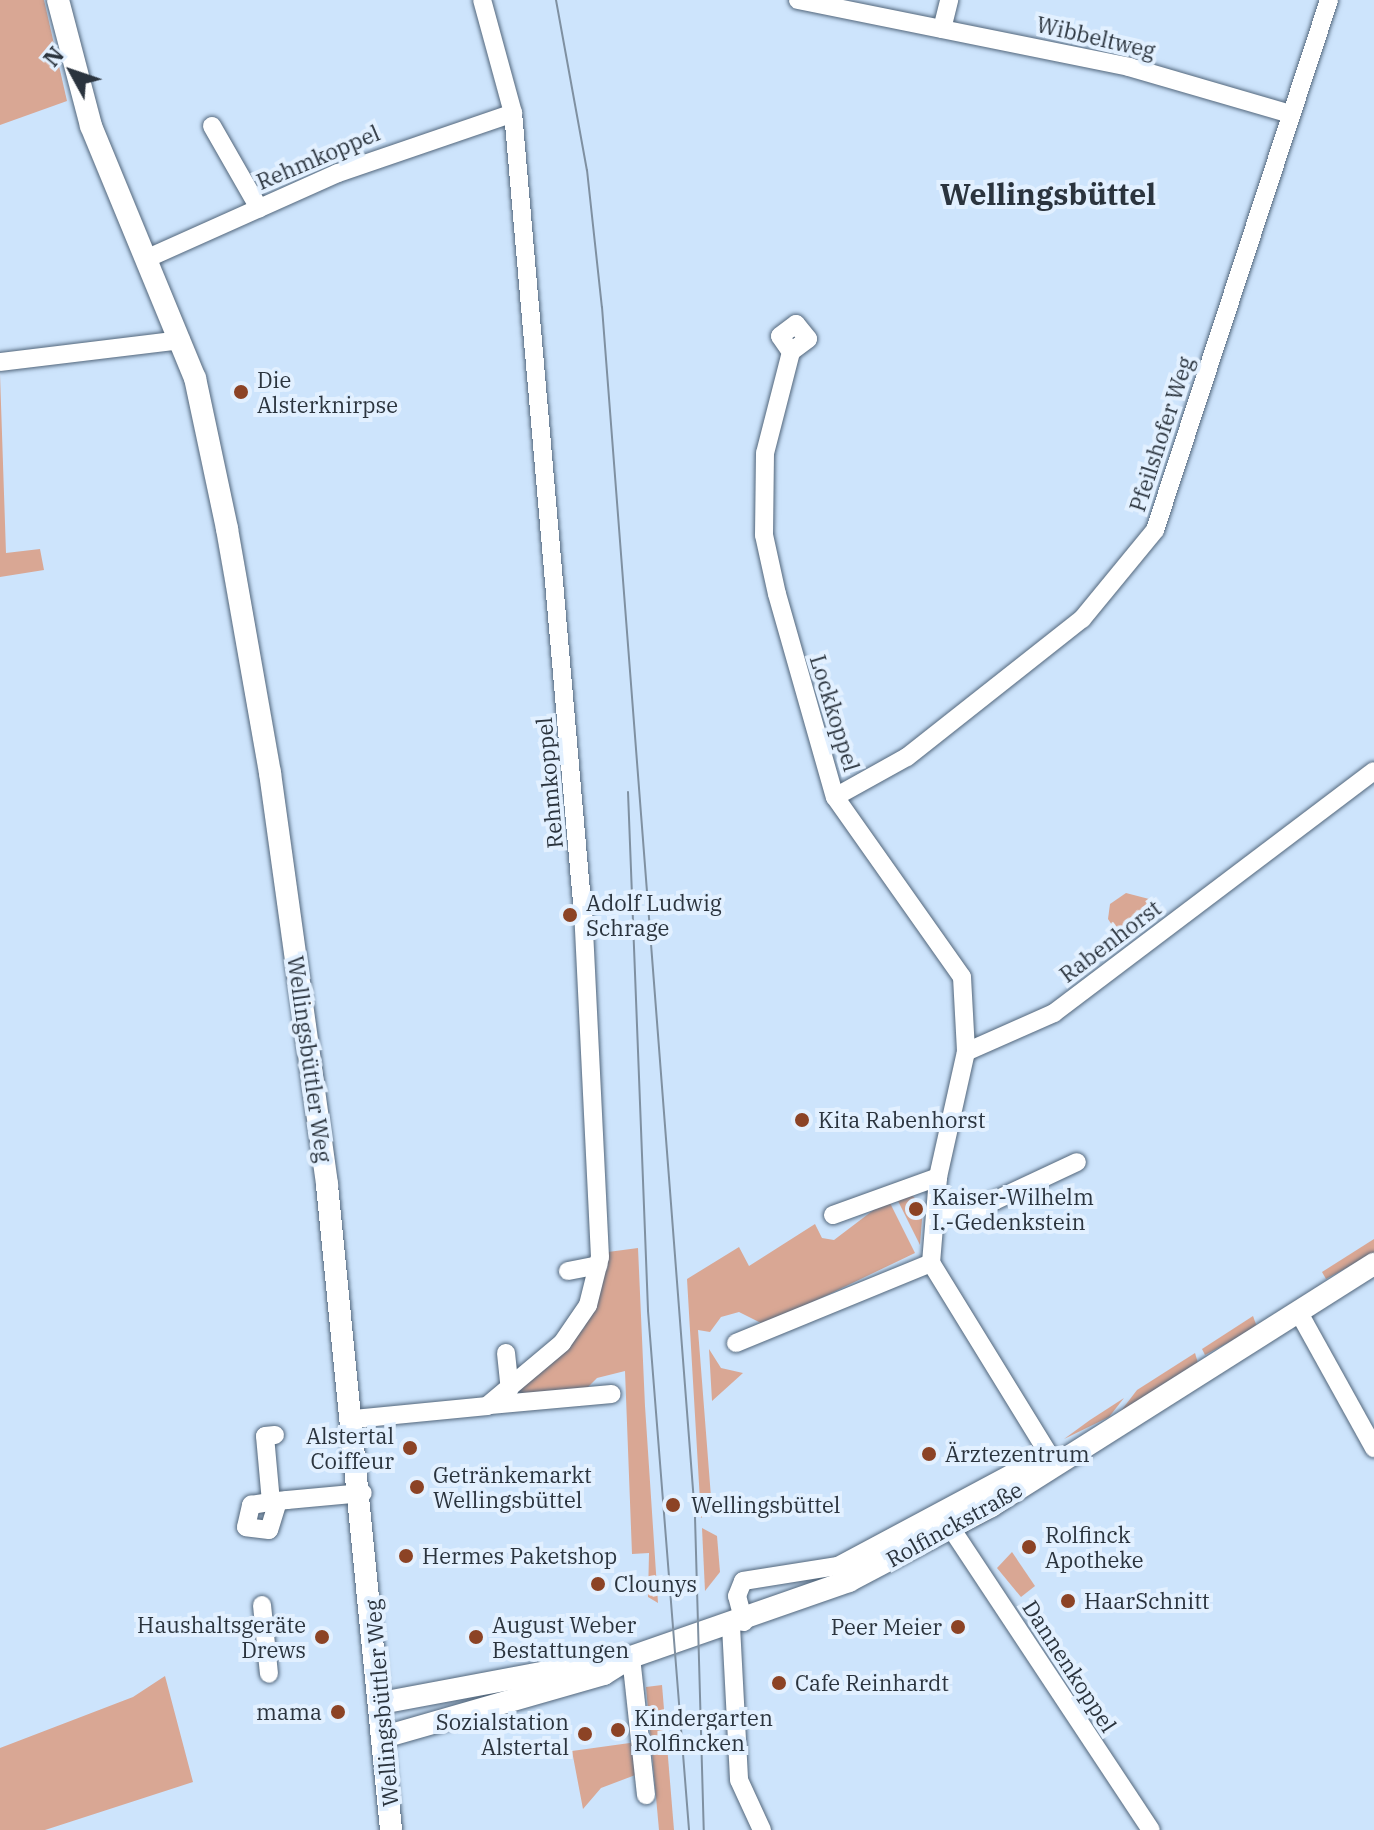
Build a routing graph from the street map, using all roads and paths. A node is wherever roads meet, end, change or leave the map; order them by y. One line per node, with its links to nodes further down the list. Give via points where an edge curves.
1 (58, 0): 11 (main road, Wellingsbüttler Weg, via 82,99)
2 (482, 0): 7 (street, Rehmkoppel)
3 (798, 0): 6 (street, Wibbeltweg)
4 (949, 0): 6 (street)
5 (1329, 0): 8 (street, Pfeilshofer Weg)
6 (942, 29): 8 (street, Wibbeltweg, via 1129,67)
7 (513, 113): 10 (street, Rehmkoppel, via 411,144); 24 (street, Rehmkoppel, via 583,914)
8 (1287, 113): 16 (street, Pfeilshofer Weg, via 1155,530 1082,619 907,757)
9 (212, 126): 10 (street)
10 (259, 208): 11 (street, Rehmkoppel)
11 (148, 258): 12 (main road, Wellingsbüttler Weg)
12 (181, 340): 14 (street); 32 (main road, Wellingsbüttler Weg, via 210,440 270,773)
13 (791, 352): 16 (street, Lockkoppel, via 765,453 764,535)
14 (0, 362)
15 (1374, 771): 17 (street, Rabenhorst, via 1054,1013)
16 (835, 797): 17 (street, Lockkoppel, via 962,977)
17 (966, 1052): 19 (street)
18 (1077, 1162): 21 (street, via 979,1208)
19 (938, 1177): 20 (street); 21 (street)
20 (833, 1215)
21 (935, 1215): 22 (street)
22 (931, 1263): 27 (street); 35 (street)
23 (1374, 1264): 26 (main road, Rolfinckstraße)
24 (598, 1265): 25 (street); 29 (street, Rehmkoppel, via 588,1305 562,1343)
25 (568, 1271)
26 (1298, 1311): 34 (street); 35 (main road, Rolfinckstraße)
27 (736, 1343)
28 (506, 1353): 29 (street)
29 (510, 1389): 31 (street, Rehmkoppel)
30 (612, 1394): 31 (street)
31 (487, 1406): 32 (street)
32 (354, 1419): 36 (main road, Wellingsbüttler Weg)
33 (275, 1435): 36 (street, via 265,1436 275,1501)
34 (1374, 1448)
35 (1056, 1466): 37 (main road, Rolfinckstraße); 38 (street, via 1012,1473)
36 (363, 1493): 44 (main road, Wellingsbüttler Weg)
37 (951, 1528): 39 (main road, Rolfinckstraße); 49 (street, Dannenkoppel)
38 (828, 1569): 39 (street); 41 (street, via 743,1581)
39 (871, 1570): 41 (main road, Rolfinckstraße)
40 (262, 1605): 43 (street)
41 (737, 1624): 42 (main road, Rolfinckstraße); 48 (street, via 739,1780)
42 (631, 1657): 44 (main road, Rolfinckstraße); 45 (main road, Rolfinckstraße, via 604,1674); 46 (street)
43 (269, 1674)
44 (381, 1703): 45 (main road, Wellingsbüttler Weg)
45 (384, 1737): 47 (main road, Wellingsbüttler Weg)
46 (646, 1795)
47 (391, 1830)
48 (762, 1830)
49 (1151, 1830)

